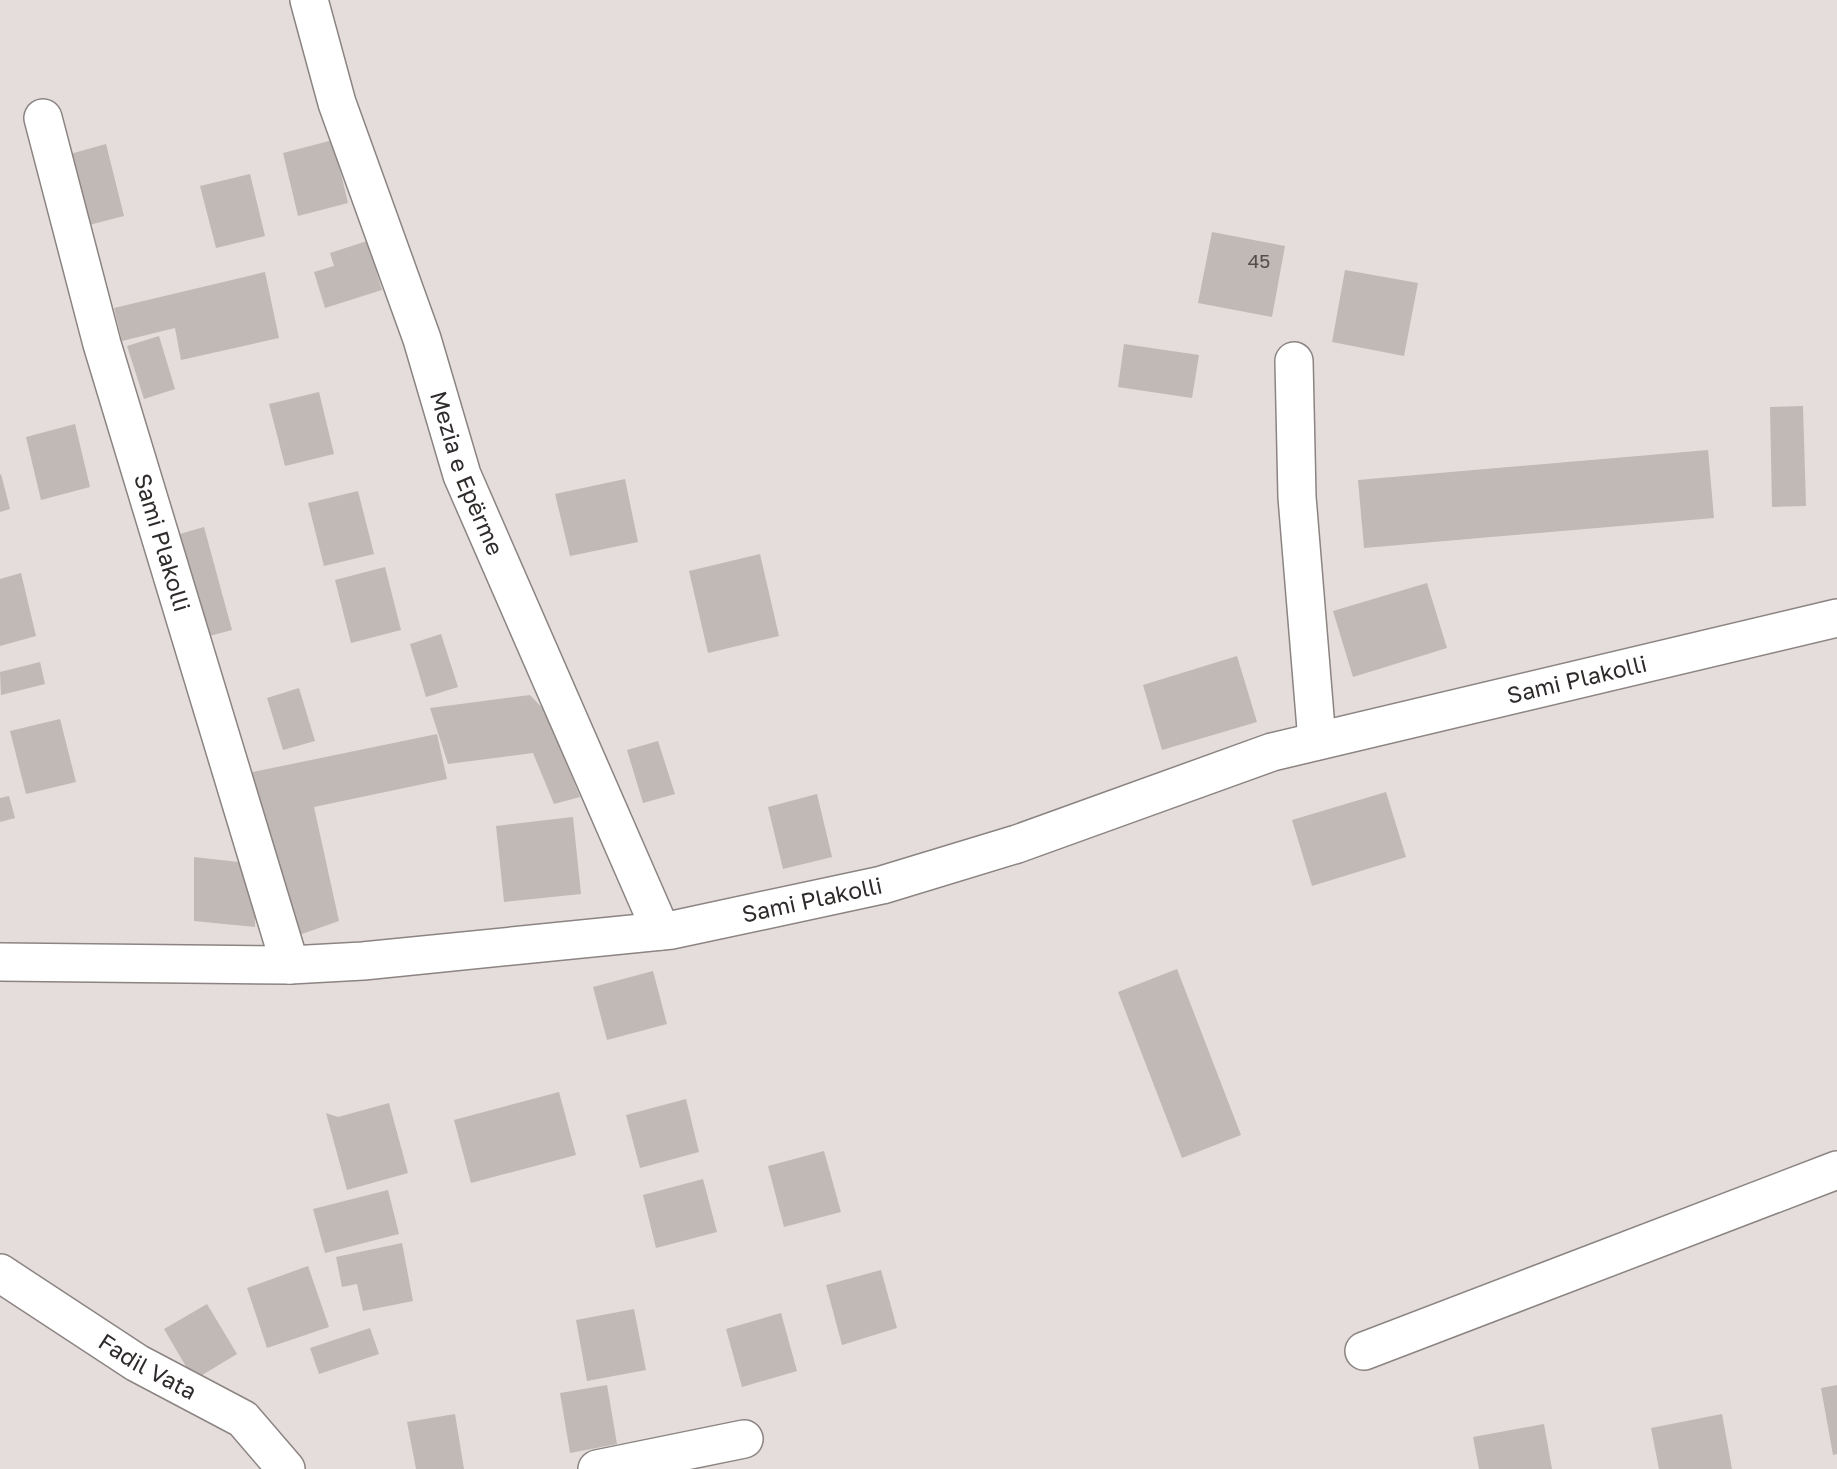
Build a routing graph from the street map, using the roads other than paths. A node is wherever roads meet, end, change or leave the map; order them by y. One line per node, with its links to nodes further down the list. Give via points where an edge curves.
1 (309, 0): 6 (street, Mezia e Epërme, via 337,103 422,340 462,475)
2 (43, 118): 8 (street, Sami Plakolli, via 102,344)
3 (1294, 361): 5 (street, via 1297,497)
4 (1837, 618): 5 (street, Sami Plakolli)
5 (1317, 741): 6 (street, Sami Plakolli, via 1272,751 1017,844 882,885)
6 (661, 931): 8 (street, Sami Plakolli)
7 (0, 962): 8 (street, Sami Plakolli)
8 (289, 965)
9 (1837, 1170): 11 (street)
10 (0, 1273): 13 (street, Fadil Vata, via 137,1363 243,1419)
11 (1364, 1351)
12 (744, 1439): 14 (street)
13 (286, 1469)
14 (597, 1469)

